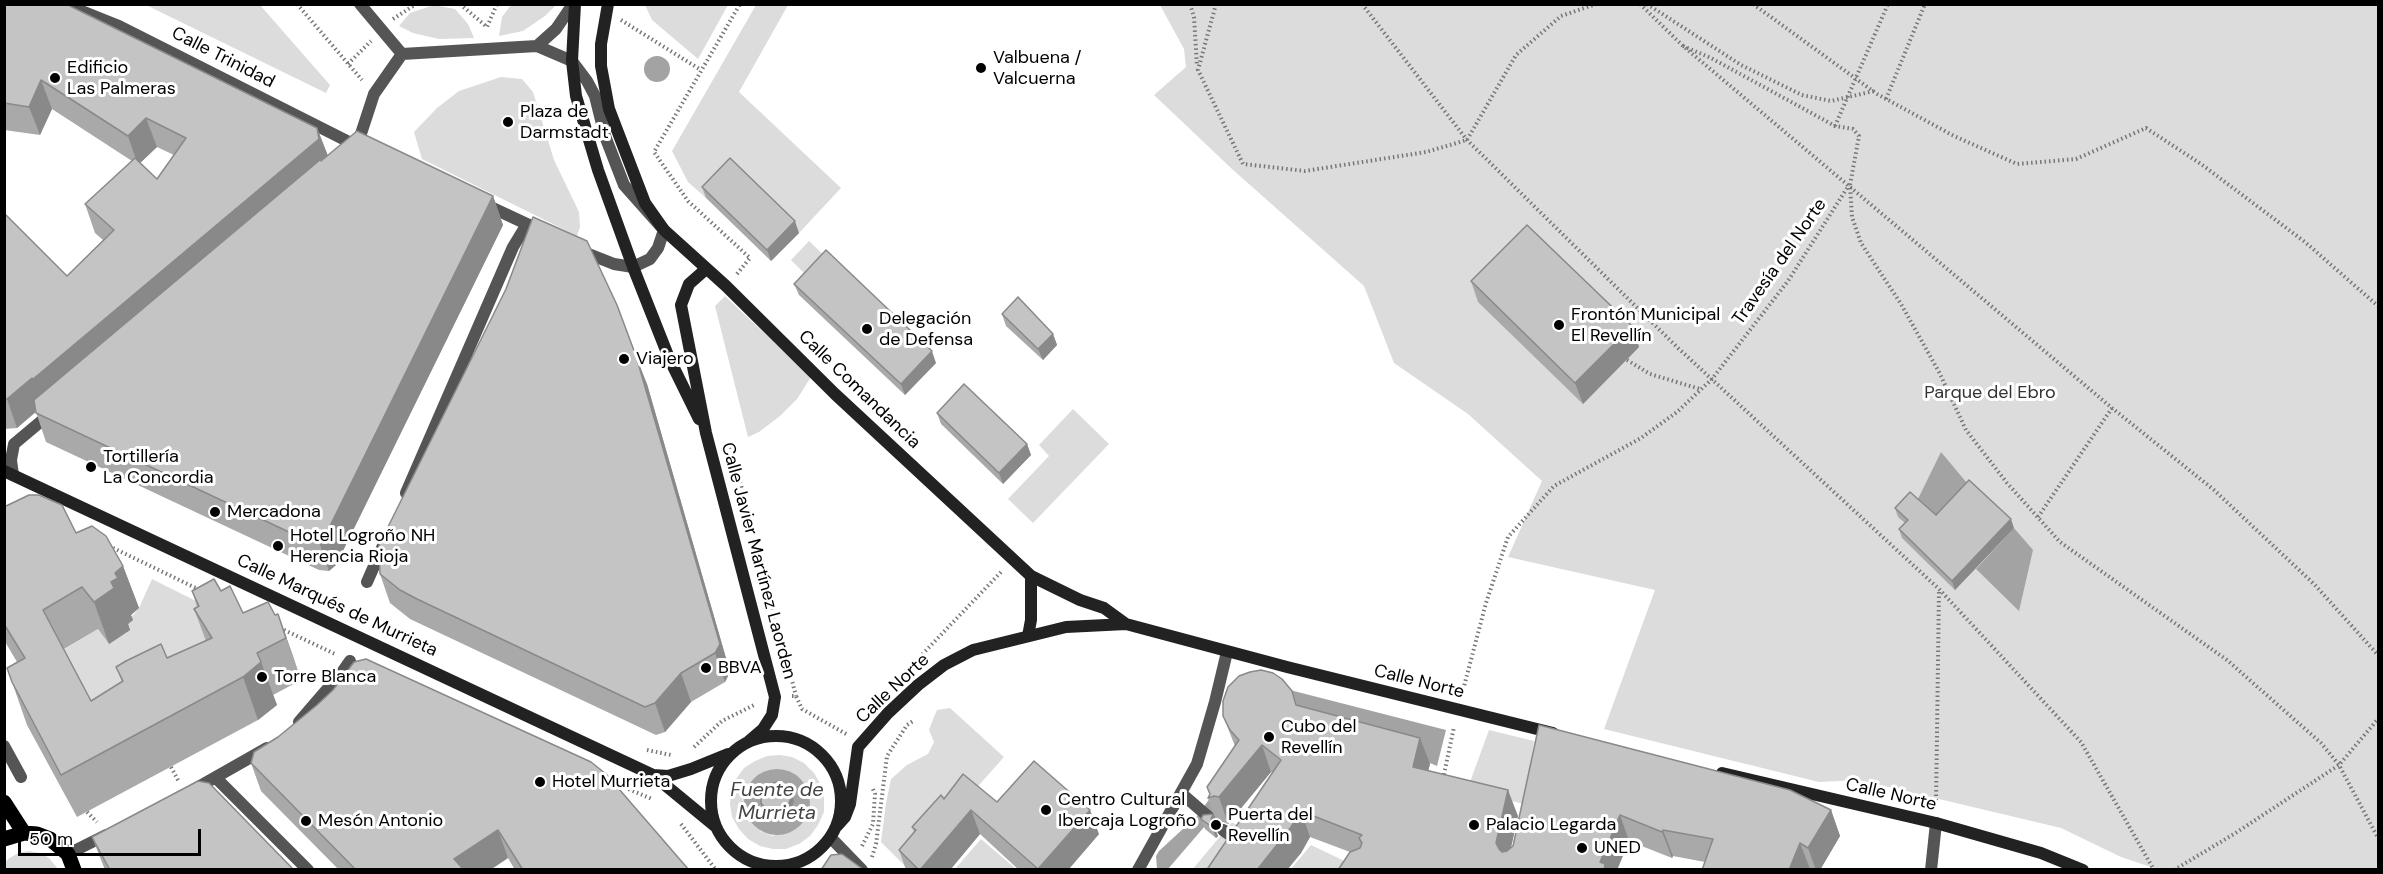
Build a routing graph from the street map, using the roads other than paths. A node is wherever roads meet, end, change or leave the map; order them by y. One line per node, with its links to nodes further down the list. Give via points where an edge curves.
1 (64, 4): 6 (street, Calle Trinidad, via 119,26 363,151 374,94)
2 (360, 4): 6 (street)
3 (574, 4): 5 (street, via 556,29); 7 (main road)
4 (608, 4): 10 (main road, via 601,66 609,109 645,203)
5 (537, 46): 6 (street); 7 (street)
6 (402, 54)
7 (572, 61): 10 (street, via 595,96 624,185); 11 (main road, via 576,96)
8 (473, 199): 9 (street)
9 (527, 224): 11 (street, via 614,264); 16 (street, via 513,247)
10 (664, 230): 11 (street, via 650,260); 12 (main road, Calle Comandancia)
11 (633, 267): 14 (main road, Calle Javier Martínez Laorden, via 669,358)
12 (706, 269): 14 (main road, Calle Javier Martínez Laorden, via 689,284 681,305); 18 (main road, Calle Comandancia)
13 (59, 406): 15 (street, via 14,444)
14 (706, 433): 25 (main road, Calle Javier Martínez Laorden, via 775,697 772,715)
15 (9, 473): 29 (main road, Calle Marqués de Murrieta)
16 (400, 507)
17 (390, 528): 19 (street)
18 (1031, 576): 20 (main road, Calle Comandancia, via 1104,608); 21 (main road)
19 (367, 582)
20 (1126, 624): 21 (main road, Calle Norte, via 1066,627); 22 (main road, Calle Norte)
21 (1028, 636): 40 (main road, Calle Norte, via 973,650 944,665 888,713 858,747 850,804)
22 (1227, 652): 24 (main road, Calle Norte, via 1458,710 1544,736); 32 (street, via 1197,764)
23 (350, 660): 31 (street, via 307,714 283,737)
24 (1568, 736)
25 (749, 741): 27 (main road); 40 (main road, via 764,736 795,738 824,756 841,789 841,808)
26 (4, 746): 30 (street)
27 (732, 752): 29 (main road, via 680,773); 37 (main road, via 716,773 712,786 710,811)
28 (1706, 769): 36 (main road, Calle Norte)
29 (653, 775): 37 (main road, Calle Marqués de Murrieta)
30 (21, 777)
31 (216, 778): 33 (street); 47 (street)
32 (1181, 793): 35 (street); 48 (street)
33 (184, 795)
34 (4, 802): 41 (main road)
35 (1211, 819)
36 (1936, 823): 50 (street); 51 (main road, Calle Norte)
37 (715, 826): 45 (main road, via 743,858)
38 (119, 829): 43 (street)
39 (1223, 830): 49 (street, via 1237,840)
40 (834, 832): 44 (street); 45 (main road, via 804,860)
41 (24, 833): 42 (main road); 43 (main road, via 50,839)
42 (4, 839)
43 (68, 854): 46 (main road)
44 (861, 865)
45 (771, 868)
46 (74, 870)
47 (308, 870)
48 (1138, 870)
49 (1215, 870)
50 (1931, 870)
51 (2083, 870)

